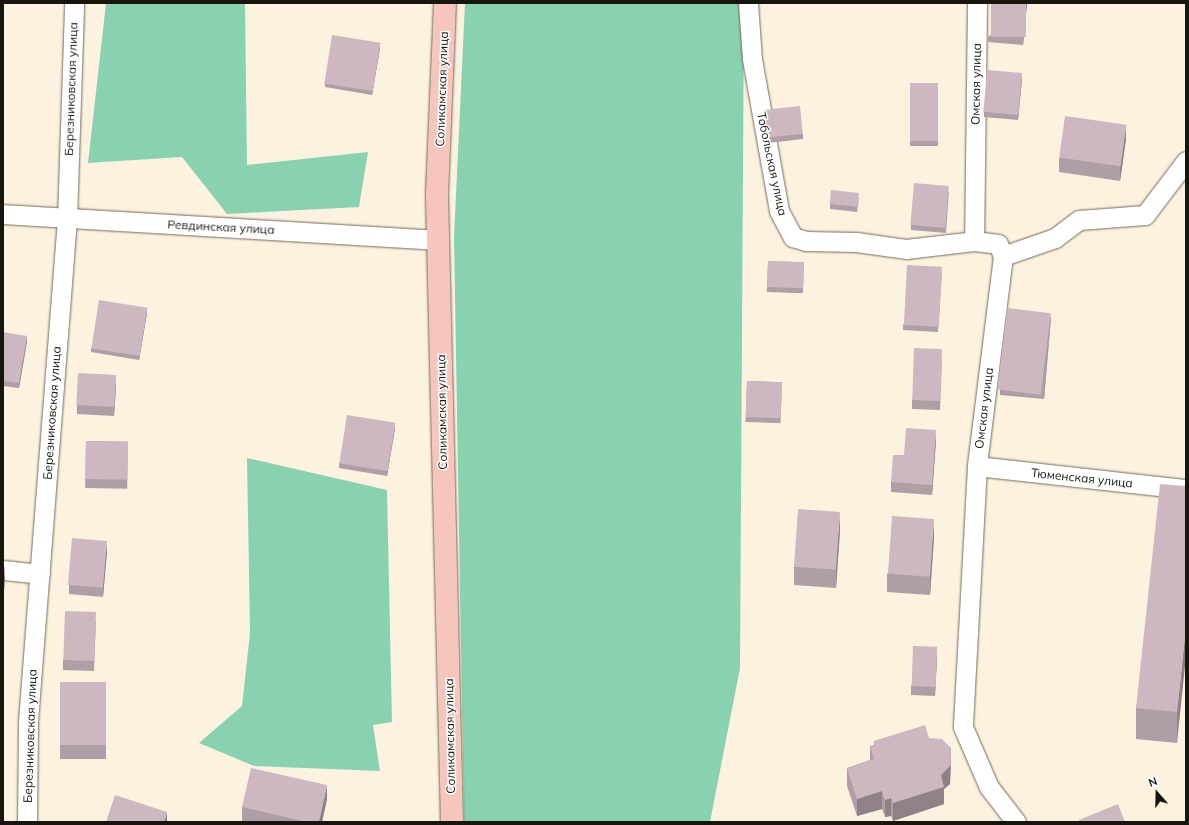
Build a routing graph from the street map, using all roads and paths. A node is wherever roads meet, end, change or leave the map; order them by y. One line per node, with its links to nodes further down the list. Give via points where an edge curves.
1 (74, 3): 7 (street, Березниковская улица)
2 (445, 3): 8 (main road, Соликамская улица)
3 (748, 3): 9 (street, Тобольская улица, via 752,59 779,211 794,237 806,241 856,242 906,248)
4 (978, 3): 9 (street, Омская улица)
5 (1186, 161): 10 (street, via 1145,215 1079,220 1055,238)
6 (3, 214): 7 (street, Ревдинская улица)
7 (67, 219): 8 (street, Ревдинская улица); 14 (street, Березниковская улица)
8 (438, 240): 16 (main road, Соликамская улица)
9 (974, 241): 10 (street, via 998,244)
10 (1003, 256): 11 (street, Омская улица)
11 (977, 466): 12 (street, Тюменская улица); 17 (street, Омская улица, via 964,727 989,788)
12 (1186, 489)
13 (3, 570): 14 (street)
14 (40, 574): 15 (street, Березниковская улица, via 28,720)
15 (27, 822)
16 (452, 822)
17 (1016, 822)

